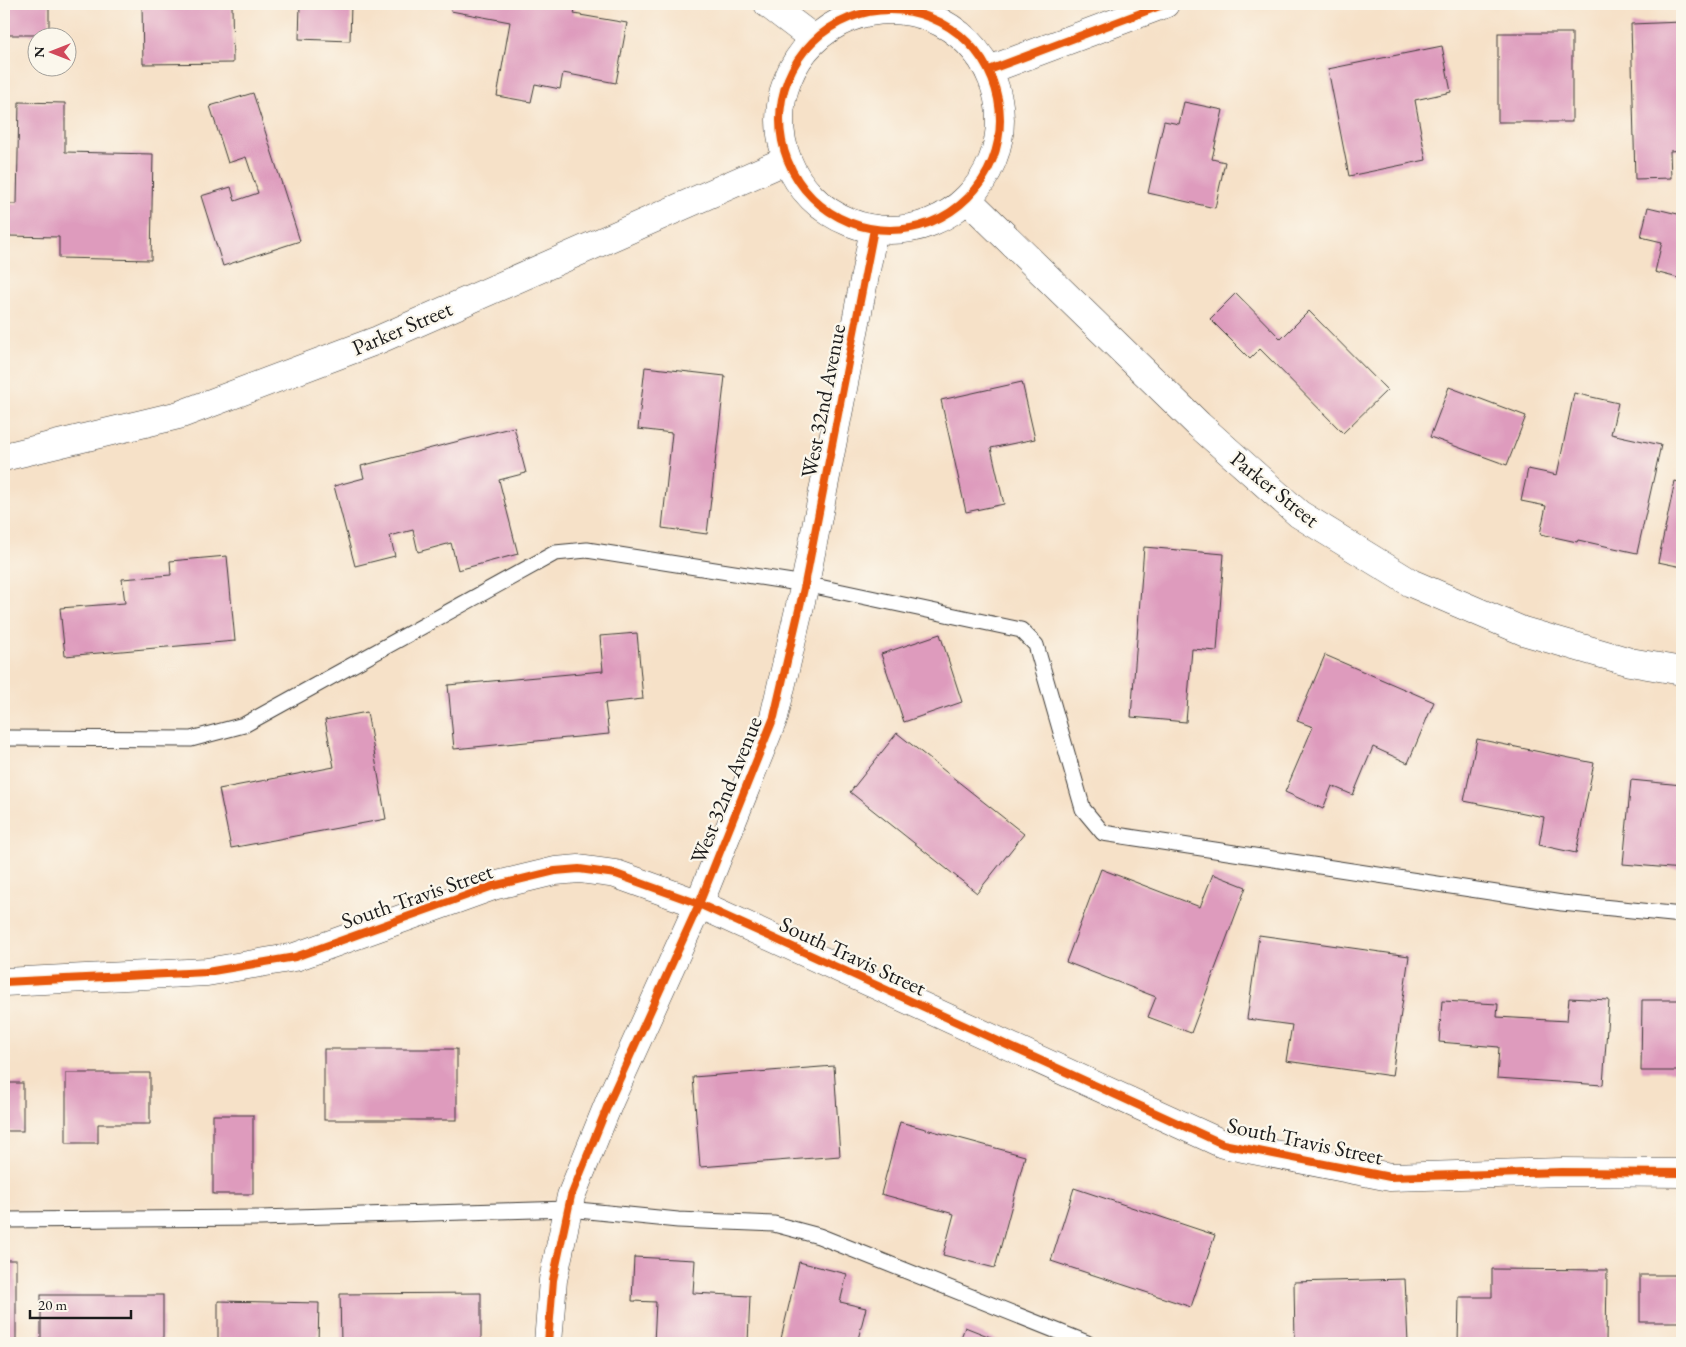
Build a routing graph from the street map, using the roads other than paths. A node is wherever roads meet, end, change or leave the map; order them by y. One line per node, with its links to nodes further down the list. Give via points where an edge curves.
1 (768, 4): 4 (street)
2 (1164, 4): 5 (street)
3 (905, 7): 4 (street, via 871,10 840,20); 5 (street, via 953,28)
4 (814, 40): 6 (street, via 797,60 786,83 780,109 781,135)
5 (989, 70): 7 (street, via 999,101 999,137 988,170)
6 (787, 160): 8 (street, via 801,185 822,206 846,221); 9 (street, Parker Street, via 378,340 179,416)
7 (967, 199): 8 (street, via 924,225 900,230); 11 (street, Parker Street, via 1199,425 1299,514 1411,583 1523,631 1630,662)
8 (874, 229): 10 (street, West 32nd Avenue)
9 (4, 457)
10 (805, 584): 12 (lane, via 587,550 555,553 244,725 191,739); 13 (street, West 32nd Avenue, via 774,717); 14 (lane, via 1021,630 1036,645 1083,809 1103,833 1562,903)
11 (1682, 671)
12 (4, 738)
13 (699, 904): 15 (street, South Travis Street, via 616,874 579,869 555,871 494,886 296,957 207,972); 16 (street, South Travis Street, via 1223,1144 1390,1177 1562,1172); 17 (street, West 32nd Avenue, via 610,1100)
14 (1682, 915)
15 (4, 982)
16 (1682, 1173)
17 (568, 1209): 18 (lane, via 260,1218); 19 (street, West 32nd Avenue, via 553,1280); 20 (lane, via 678,1220 774,1224 820,1236)
18 (4, 1220)
19 (548, 1343)
20 (1087, 1343)

